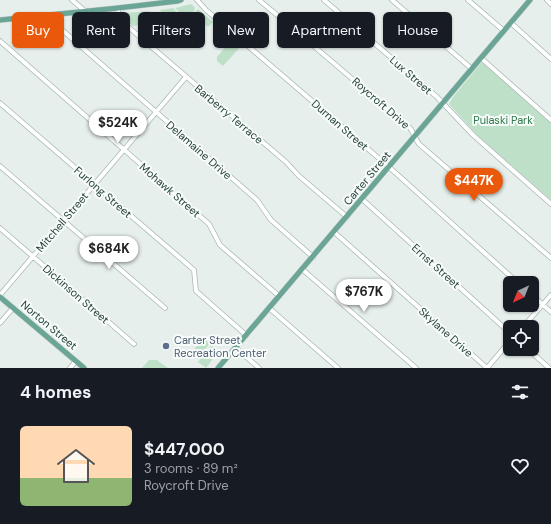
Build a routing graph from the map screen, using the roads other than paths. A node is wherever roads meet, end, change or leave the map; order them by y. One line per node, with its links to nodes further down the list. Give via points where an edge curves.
1 (72, 0): 13 (street)
2 (181, 0): 10 (main road)
3 (197, 0): 32 (street, Durnan Street)
4 (259, 0): 29 (street, Roycroft Drive, via 410,128)
5 (324, 0): 26 (street, Lux Street)
6 (392, 0): 23 (street)
7 (468, 0): 18 (street)
8 (530, 0): 17 (main road, Carter Street)
9 (547, 0): 11 (street)
10 (156, 2): 12 (main road)
11 (551, 4)
12 (118, 8): 13 (main road); 24 (street, Barberry Terrace, via 119,20)
13 (85, 11): 14 (main road)
14 (64, 13)
15 (12, 19): 16 (main road)
16 (0, 20)
17 (511, 23): 18 (main road, Carter Street); 22 (street)
18 (504, 31): 21 (main road, Carter Street)
19 (64, 32): 27 (street, Delamaine Drive)
20 (0, 41): 30 (street, Mohawk Street)
21 (481, 58): 23 (main road, Carter Street); 28 (street)
22 (551, 59)
23 (472, 68): 26 (main road, Carter Street)
24 (186, 77): 27 (street, Mitchell Street); 36 (street, Barberry Terrace)
25 (0, 103): 33 (street, Furlong Street)
26 (443, 103): 29 (main road, Carter Street); 35 (street, Lux Street, via 473,135)
27 (156, 112): 30 (street, Mitchell Street); 41 (street, Delamaine Drive, via 257,200 271,220)
28 (551, 120)
29 (415, 136): 32 (main road, Carter Street); 42 (street, Roycroft Drive, via 419,144)
30 (124, 149): 33 (street, Mitchell Street); 47 (street, Mohawk Street, via 209,224 220,245)
31 (0, 166): 37 (street)
32 (388, 167): 34 (main road, Carter Street); 44 (street, Durnan Street)
33 (94, 184): 37 (street, Mitchell Street); 57 (street, Furlong Street, via 194,270 196,291)
34 (362, 199): 36 (main road, Carter Street); 56 (street, Ernst Street)
35 (551, 204)
36 (347, 217): 39 (main road, Carter Street)
37 (63, 220): 40 (street, Mitchell Street); 51 (street)
38 (0, 228): 40 (street, Dickinson Street)
39 (334, 232): 41 (main road, Carter Street); 69 (street, Skylane Drive)
40 (33, 256): 46 (street, Mitchell Street); 58 (street, Dickinson Street)
41 (313, 257): 43 (main road, Carter Street)
42 (551, 258)
43 (302, 269): 47 (main road, Carter Street); 68 (street)
44 (510, 276)
45 (551, 295): 49 (street)
46 (0, 296): 50 (main road, Norton Street)
47 (279, 296): 52 (main road, Carter Street)
48 (539, 301): 49 (street)
49 (542, 304): 53 (street); 54 (street)
50 (13, 308): 55 (street); 62 (main road, Norton Street)
51 (165, 308)
52 (269, 308): 57 (main road, Carter Street); 67 (street)
53 (551, 312)
54 (529, 320)
55 (0, 323)
56 (503, 327)
57 (246, 335): 59 (main road, Carter Street)
58 (134, 344)
59 (236, 348): 65 (main road, Carter Street); 66 (street)
60 (503, 350): 69 (street)
61 (536, 356): 70 (street)
62 (76, 361): 63 (street); 64 (main road, Norton Street)
63 (70, 368)
64 (84, 368)
65 (218, 368)
66 (259, 368)
67 (338, 368)
68 (416, 368)
69 (487, 368)
70 (549, 368)

